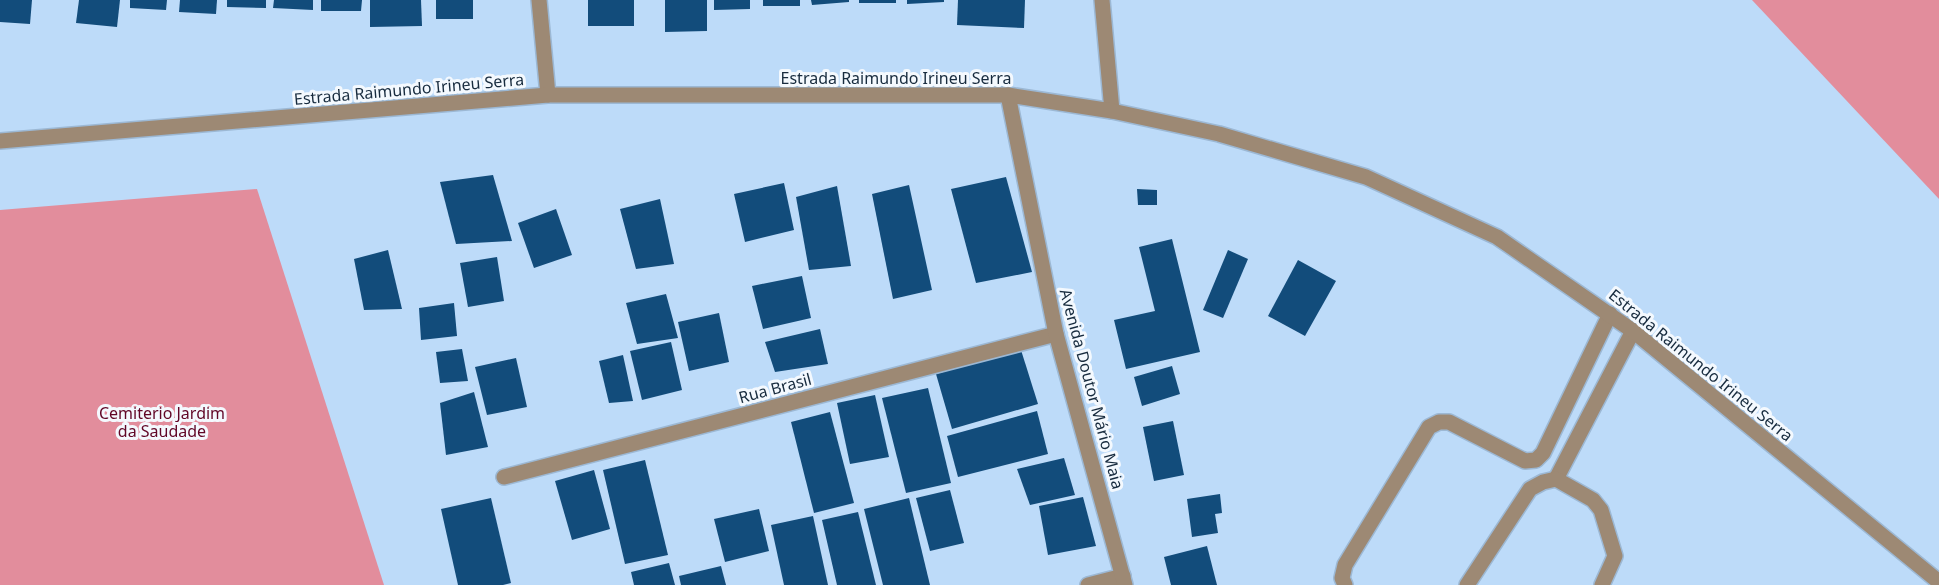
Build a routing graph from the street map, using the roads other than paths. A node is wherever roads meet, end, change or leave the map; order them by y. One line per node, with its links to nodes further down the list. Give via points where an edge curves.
1 (539, 0): 3 (street)
2 (1102, 0): 5 (street)
3 (548, 95): 4 (street, Estrada Raimundo Irineu Serra); 6 (street, Estrada Raimundo Irineu Serra)
4 (1008, 95): 5 (street, Estrada Raimundo Irineu Serra); 9 (street, Avenida Doutor Mário Maia)
5 (1112, 111): 7 (street, Estrada Raimundo Irineu Serra, via 1219,134 1366,177 1497,237)
6 (0, 141)
7 (1610, 314): 8 (street, Estrada Raimundo Irineu Serra); 15 (street, via 1543,453 1536,460 1525,461 1449,422 1429,427 1345,565)
8 (1633, 331): 11 (street); 13 (street, Estrada Raimundo Irineu Serra)
9 (1056, 334): 10 (street, Rua Brasil); 12 (street, Avenida Doutor Mário Maia)
10 (504, 477)
11 (1556, 479): 16 (street, via 1530,489); 17 (street, via 1593,500 1601,510 1615,556)
12 (1124, 581): 14 (street)
13 (1939, 582)
14 (1088, 585)
15 (1345, 585)
16 (1467, 585)
17 (1602, 585)

